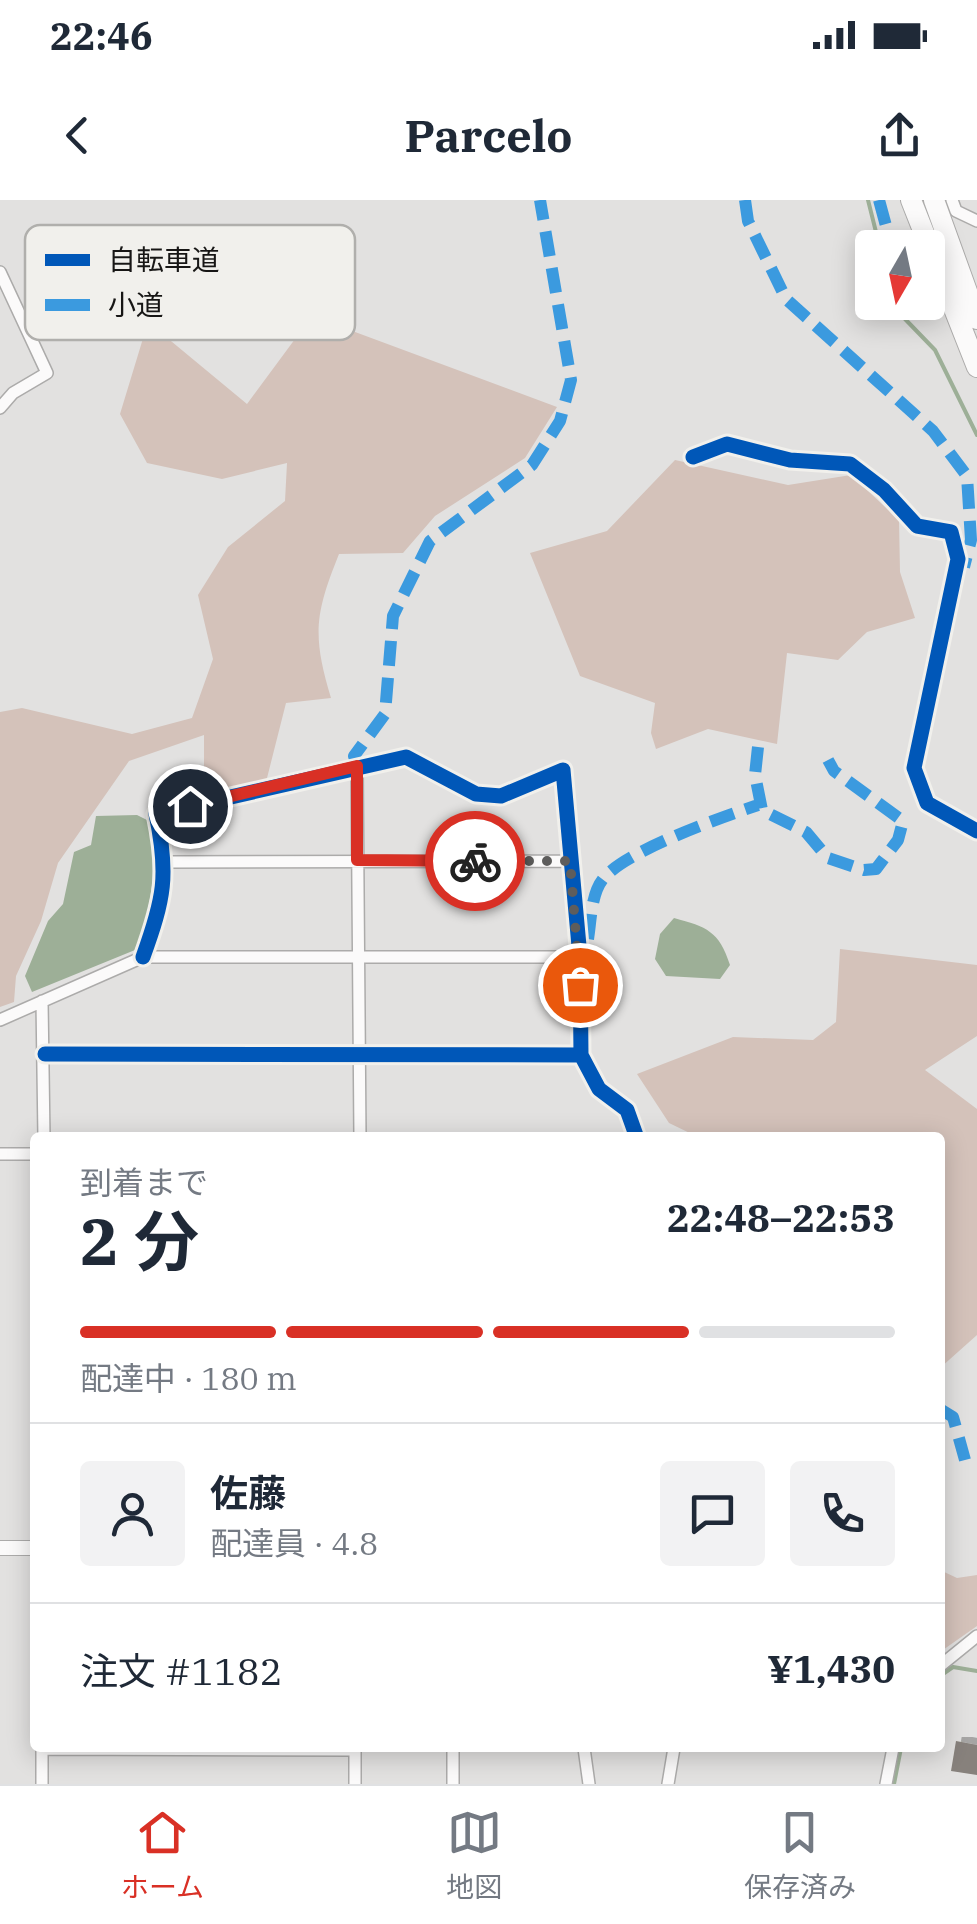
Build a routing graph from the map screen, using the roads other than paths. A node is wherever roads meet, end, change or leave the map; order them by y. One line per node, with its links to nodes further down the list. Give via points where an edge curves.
1 (912, 200): 9 (highway)
2 (934, 200): 6 (highway)
3 (952, 200): 4 (street, via 956,211)
4 (977, 220)
5 (0, 272): 7 (street)
6 (977, 319)
7 (25, 325)
8 (32, 340): 10 (street, via 48,373)
9 (977, 368)
10 (0, 408)
11 (694, 457): 13 (street, via 726,444 790,460 850,464 917,526 952,532 958,559 914,768 927,802)
12 (357, 766): 14 (street); 15 (street, via 406,757 476,794 501,796 562,770); 16 (street, via 156,814)
13 (977, 831)
14 (357, 860): 15 (street); 16 (street); 18 (street)
15 (570, 861): 19 (street)
16 (166, 862): 17 (street, via 160,912)
17 (142, 957): 18 (street); 20 (street)
18 (358, 957): 19 (street); 22 (street)
19 (580, 957): 24 (street)
20 (42, 1002): 21 (street); 23 (street)
21 (0, 1020)
22 (359, 1053): 23 (street); 24 (street); 26 (street)
23 (45, 1054): 25 (street)
24 (581, 1054): 27 (street, via 599,1089 627,1110)
25 (44, 1132)
26 (360, 1132)
27 (635, 1132)
28 (0, 1154): 29 (street)
29 (30, 1154)
30 (0, 1548): 31 (street)
31 (30, 1548)
32 (977, 1636): 33 (street)
33 (945, 1662)
34 (42, 1752): 40 (street)
35 (355, 1752): 41 (street)
36 (453, 1752): 42 (street)
37 (585, 1752): 43 (street)
38 (673, 1752): 44 (street)
39 (892, 1752): 45 (street)
40 (42, 1784)
41 (355, 1784)
42 (452, 1784)
43 (591, 1784)
44 (668, 1784)
45 (886, 1784)

